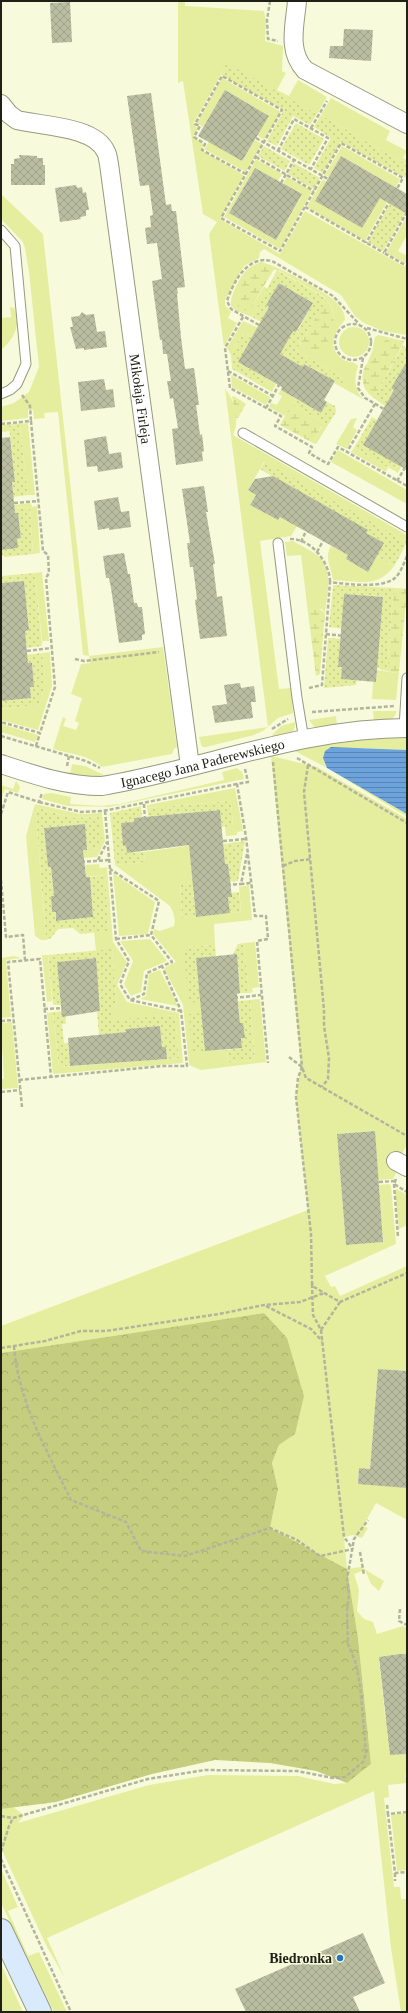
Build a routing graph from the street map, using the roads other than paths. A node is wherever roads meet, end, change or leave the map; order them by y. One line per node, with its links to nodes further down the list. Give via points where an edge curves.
1 (296, 1): 3 (street, via 293,46 297,62 305,70)
2 (1, 104): 13 (street, Mikołaja Firleja, via 8,114 17,120 87,134 97,140 106,151)
3 (407, 124)
4 (1, 230): 5 (lane, via 15,246 26,364 13,387)
5 (1, 394)
6 (243, 433): 7 (lane)
7 (407, 527)
8 (282, 541): 11 (lane)
9 (407, 678): 10 (lane)
10 (406, 728): 11 (street, Ignacego Jana Paderewskiego, via 344,733)
11 (304, 740): 13 (street, Ignacego Jana Paderewskiego)
12 (1, 764): 13 (street, Ignacego Jana Paderewskiego, via 62,783 87,786 116,783)
13 (190, 766)
14 (1, 1930): 15 (main road)
15 (40, 2012)

